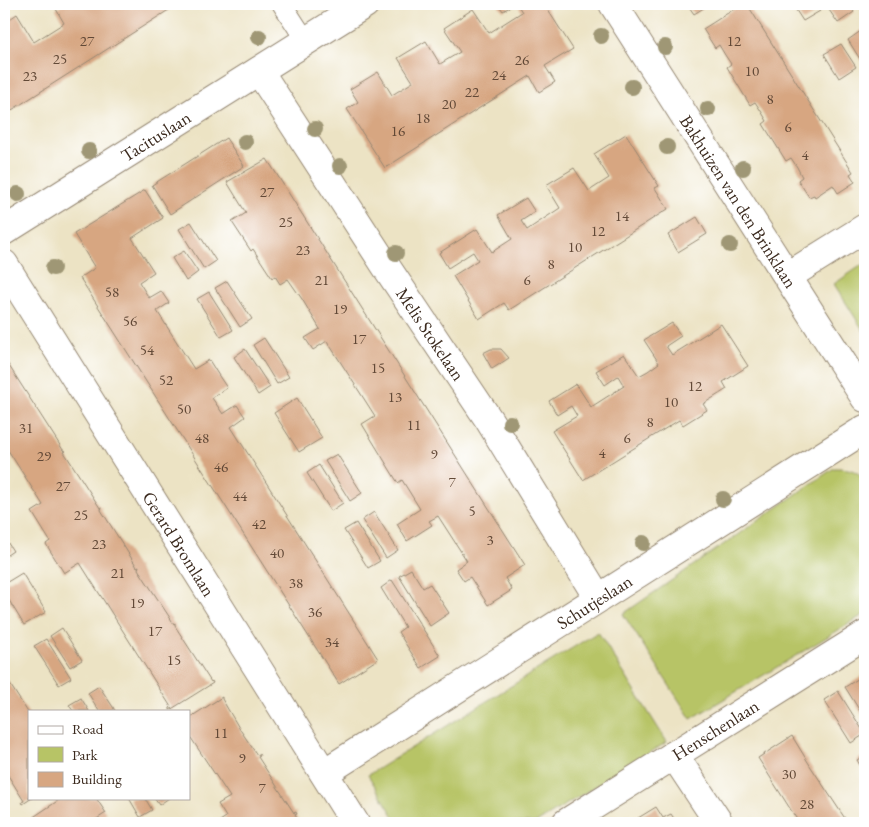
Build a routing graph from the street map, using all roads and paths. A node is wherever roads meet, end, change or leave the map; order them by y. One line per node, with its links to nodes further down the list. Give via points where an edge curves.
1 (282, 4): 4 (lane)
2 (365, 4): 4 (street, Tacituslaan)
3 (613, 4): 9 (street, Bakhuizen van den Brinklaan)
4 (306, 41): 5 (street, Tacituslaan)
5 (259, 71): 7 (street, Tacituslaan); 12 (street, Melis Stokelaan, via 489,420)
6 (865, 228): 9 (street)
7 (4, 231)
8 (4, 264): 15 (street, Gerard Bromlaan)
9 (788, 276): 10 (street, Bakhuizen van den Brinklaan)
10 (865, 398)
11 (865, 429): 12 (street, Schutjeslaan)
12 (598, 598): 15 (street, Schutjeslaan)
13 (865, 634): 14 (street, Henschenlaan)
14 (674, 754): 17 (street, Henschenlaan); 18 (street)
15 (324, 773): 16 (street, Gerard Bromlaan)
16 (355, 823)
17 (566, 823)
18 (719, 823)

